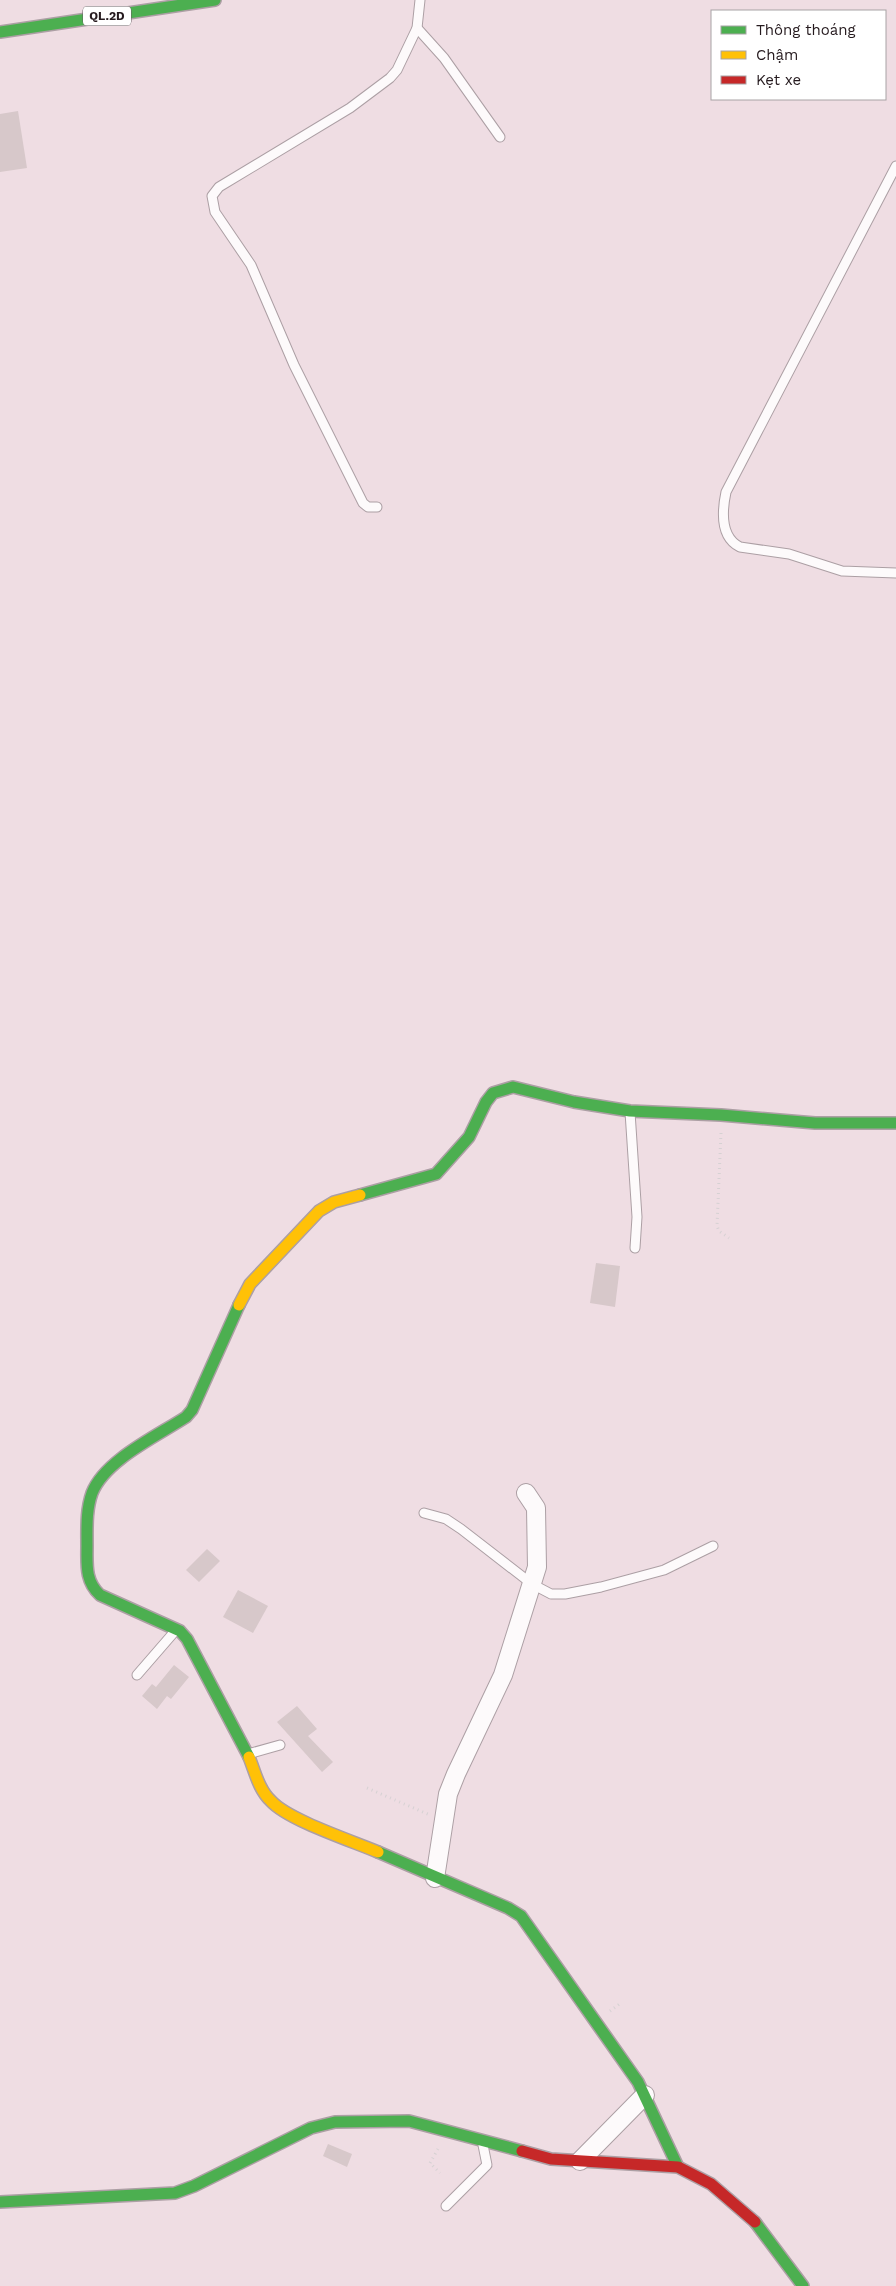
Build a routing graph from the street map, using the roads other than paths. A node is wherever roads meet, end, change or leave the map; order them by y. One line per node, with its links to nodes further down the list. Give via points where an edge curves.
1 (215, 0): 3 (street, QL.2D)
2 (420, 0): 4 (lane)
3 (136, 6): 5 (street, QL.2D)
4 (417, 28): 6 (lane, via 444,58); 8 (lane, via 390,78 350,108 218,187 212,196 215,212 252,265 294,365 363,503)
5 (0, 32)
6 (500, 137)
7 (896, 166): 9 (lane, via 726,492 724,502 726,535 740,547 789,554 842,572)
8 (377, 507)
9 (896, 573)
10 (630, 1111): 11 (street, via 816,1123); 12 (lane, via 637,1217); 17 (street, via 513,1087 502,1088 486,1102 469,1137 441,1170 429,1177 334,1202 319,1211 250,1284 192,1410 110,1468 97,1482 88,1507 87,1575 90,1587 100,1595)
11 (896, 1123)
12 (635, 1248)
13 (526, 1493): 16 (street, via 536,1508 537,1567)
14 (424, 1513): 16 (lane, via 446,1519 461,1528)
15 (713, 1546): 16 (lane, via 664,1570 565,1594 551,1594)
16 (532, 1584): 21 (street, via 503,1675 448,1794)
17 (177, 1629): 18 (lane); 20 (street, via 187,1639)
18 (137, 1675)
19 (280, 1745): 20 (lane)
20 (248, 1754): 21 (street, via 263,1793 283,1811)
21 (435, 1878): 22 (street, via 520,1916)
22 (645, 2095): 24 (street); 25 (street)
23 (482, 2140): 24 (street, via 551,2159); 26 (street, via 403,2120 335,2122 310,2128 175,2193); 27 (lane, via 487,2166)
24 (580, 2161): 25 (street)
25 (678, 2167): 28 (street, via 711,2184 759,2226)
26 (0, 2202)
27 (446, 2206)
28 (804, 2286)

